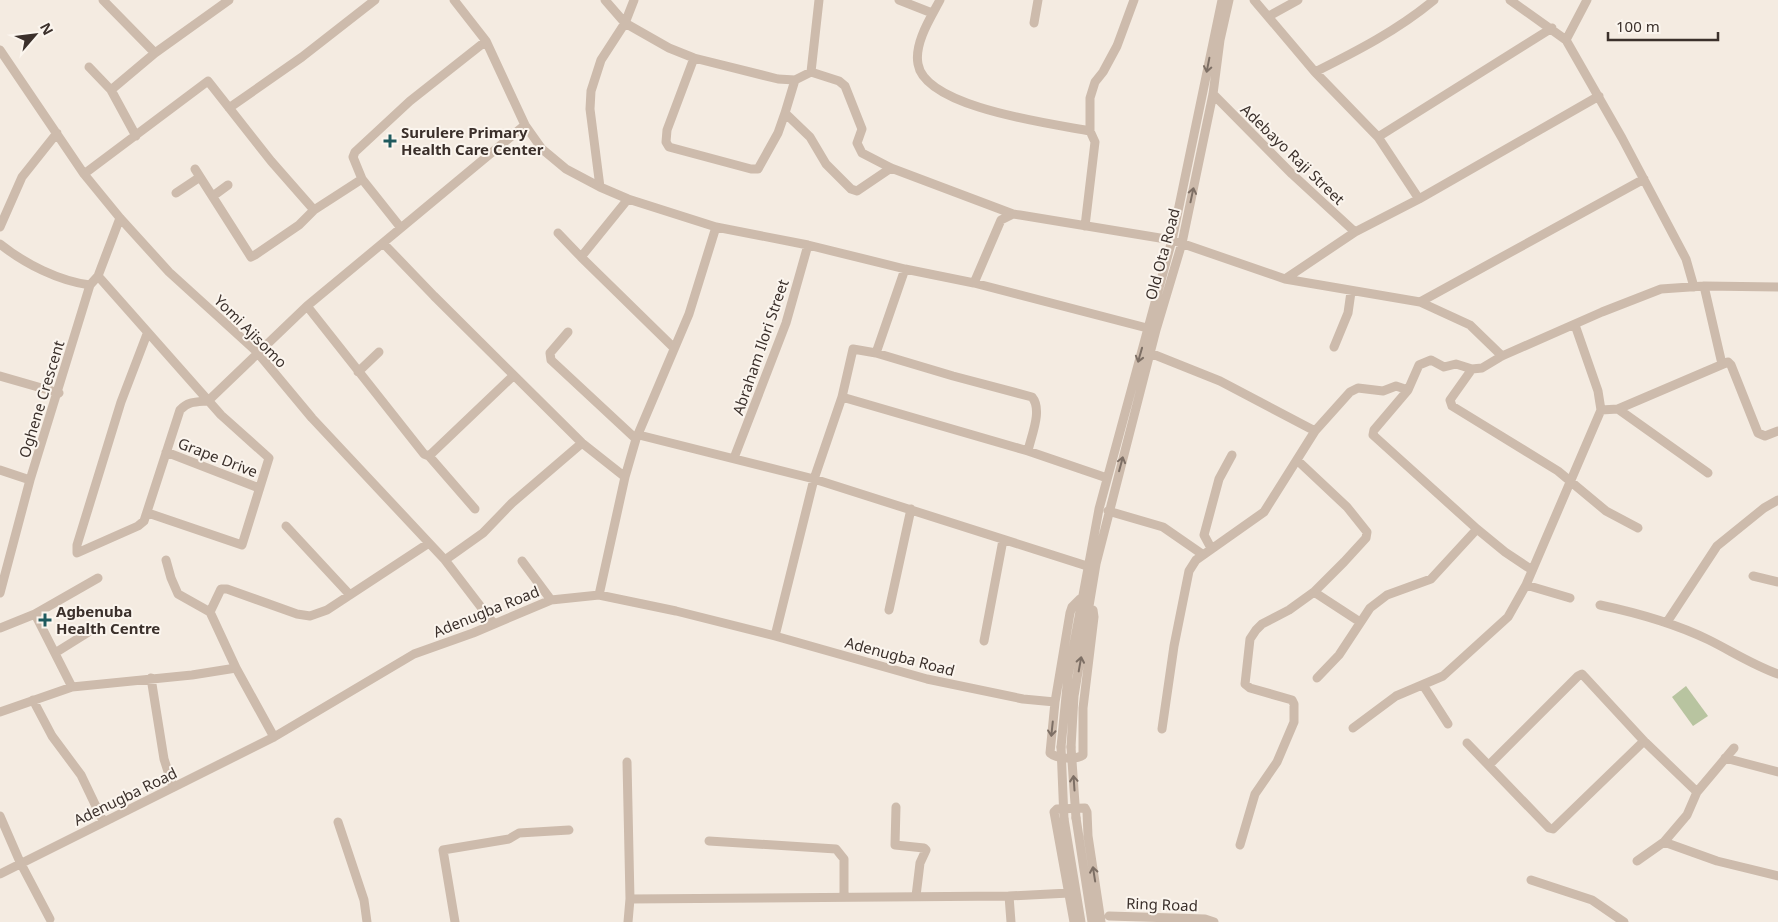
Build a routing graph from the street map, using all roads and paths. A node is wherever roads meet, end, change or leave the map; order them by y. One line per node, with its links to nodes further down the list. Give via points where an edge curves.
1 (103, 0): 27 (street)
2 (228, 0): 27 (street)
3 (375, 0): 36 (street)
4 (454, 0): 25 (street)
5 (605, 0): 21 (street)
6 (634, 0): 21 (street)
7 (820, 0): 30 (street)
8 (899, 0): 19 (street)
9 (940, 0): 19 (street)
10 (1038, 0): 22 (street)
11 (1134, 0): 39 (street, via 1117,46 1092,89)
12 (1222, 0): 62 (street, Old Ota Road, one-way to 62)
13 (1230, 0): 34 (street, Old Ota Road, via 1220,40)
14 (1254, 0): 20 (street)
15 (1298, 0): 20 (street)
16 (1434, 0): 31 (street, via 1414,17)
17 (1510, 0): 23 (street)
18 (1587, 0): 24 (street)
19 (932, 13): 39 (street, via 921,41 918,65 922,74 941,90 1001,115)
20 (1269, 16): 31 (street)
21 (625, 22): 28 (street, via 668,48); 48 (street, via 601,60 591,91 590,109)
22 (1034, 23)
23 (1552, 28): 24 (street); 42 (street)
24 (1566, 40): 35 (street)
25 (486, 41): 38 (street); 45 (street, via 410,101 355,152 352,157)
26 (0, 51): 40 (street, Yomi Ajisomo)
27 (155, 53): 33 (street)
28 (694, 58): 32 (street); 37 (street, via 667,130 669,146 758,169 778,133)
29 (89, 68): 33 (street)
30 (811, 72): 32 (street); 43 (street, via 846,86 862,129 858,148)
31 (1315, 72): 42 (street)
32 (795, 80): 37 (street)
33 (111, 90): 41 (street)
34 (1213, 94): 60 (street, Adebayo Raji Street); 64 (street, Old Ota Road, one-way to 34)
35 (1599, 96): 46 (street); 52 (street)
36 (229, 108): 41 (street, via 208,81); 53 (street)
37 (785, 112): 43 (street, via 810,137 826,164 851,189 857,192)
38 (525, 125): 48 (street, via 553,160); 59 (street)
39 (1090, 131): 56 (street, via 1095,142)
40 (57, 133): 44 (street, Yomi Ajisomo); 57 (street, via 22,177)
41 (136, 136): 44 (street)
42 (1378, 137): 52 (street)
43 (891, 168): 54 (street)
44 (84, 174): 55 (street, Yomi Ajisomo)
45 (362, 179): 53 (street); 59 (street)
46 (1644, 179): 74 (street, via 1686,259); 77 (street)
47 (228, 185): 50 (street)
48 (600, 187): 51 (street)
49 (176, 193): 50 (street, via 198,173)
50 (213, 196): 53 (street, via 251,256 300,225)
51 (628, 199): 58 (street); 67 (street)
52 (1419, 199): 60 (street)
53 (314, 210)
54 (1013, 214): 56 (street); 71 (street, via 1002,220)
55 (120, 218): 69 (street, Oghene Crescent); 85 (street, Yomi Ajisomo, via 169,272)
56 (1085, 226): 62 (street)
57 (0, 227)
58 (716, 227): 66 (street); 84 (street, via 689,314)
59 (401, 228): 63 (street)
60 (1355, 232): 70 (street)
61 (558, 233): 67 (street)
62 (1172, 240): 64 (street); 80 (street, Old Ota Road)
63 (384, 243): 78 (street); 94 (street)
64 (1182, 243): 70 (street); 88 (street, Old Ota Road)
65 (0, 244): 72 (street, via 33,265 76,284)
66 (808, 245): 68 (street); 109 (street, Abraham Ilori Street, via 786,323)
67 (581, 257): 84 (street)
68 (905, 269): 71 (street); 87 (street)
69 (98, 276): 72 (street, Oghene Crescent); 82 (street)
70 (1285, 279): 76 (street)
71 (974, 283): 80 (street)
72 (90, 285): 96 (street, Oghene Crescent)
73 (1704, 286): 74 (street); 75 (street); 90 (street)
74 (1694, 287): 79 (street, via 1661,289)
75 (1778, 287)
76 (1351, 292): 77 (street); 83 (street, via 1348,313)
77 (1420, 302): 89 (street, via 1470,325)
78 (307, 306): 85 (street); 92 (street)
79 (1575, 325): 89 (street); 100 (street, via 1598,391)
80 (1147, 328): 114 (street, Old Ota Road, one-way to 114)
81 (568, 332): 103 (street, via 550,353 551,360)
82 (147, 334): 98 (street); 123 (street, via 104,453 77,553 138,526)
83 (1334, 347)
84 (674, 348): 103 (street)
85 (257, 352): 98 (street); 128 (street, Yomi Ajisomo, via 312,418)
86 (379, 352): 92 (street)
87 (876, 353): 97 (street, via 853,349); 105 (street, via 1032,397 1037,410)
88 (1150, 353): 101 (street, via 1220,382); 122 (street, Old Ota Road, one-way to 88)
89 (1502, 356): 91 (street, via 1482,368)
90 (1722, 364): 99 (street); 102 (street, via 1728,362 1731,365 1758,433 1765,436)
91 (1472, 369): 95 (street, via 1456,364 1444,367 1431,360 1425,361 1418,365); 117 (street, via 1449,403)
92 (358, 372): 108 (street, via 424,454)
93 (0, 376): 96 (street)
94 (513, 376): 104 (street); 108 (street)
95 (1408, 390): 101 (street, via 1396,386 1383,391 1358,388 1350,392); 125 (street, via 1373,435)
96 (59, 393): 116 (street, Oghene Crescent)
97 (842, 397): 105 (street); 115 (street)
98 (208, 401): 106 (street, via 191,402 180,410); 118 (street, via 269,458)
99 (1618, 409): 100 (street); 112 (street)
100 (1601, 410): 117 (street)
101 (1314, 431): 110 (street)
102 (1778, 431)
103 (638, 437): 109 (street); 113 (street)
104 (582, 443): 113 (street); 132 (street, via 482,533)
105 (1028, 451): 114 (street)
106 (166, 452): 118 (street, Grape Drive); 123 (street)
107 (1232, 455): 129 (street, via 1219,479 1204,535)
108 (429, 456): 120 (street)
109 (734, 458): 115 (street)
110 (1297, 460): 129 (street, via 1264,512); 140 (street, via 1347,507 1367,532 1366,538)
111 (0, 470): 116 (street)
112 (1708, 473)
113 (625, 477): 143 (street)
114 (1107, 478): 122 (street, Old Ota Road)
115 (814, 479): 121 (street); 157 (street)
116 (30, 480): 141 (street, Oghene Crescent)
117 (1571, 482): 126 (street, via 1606,511); 135 (street)
118 (259, 488): 123 (street, via 242,545)
119 (1778, 500): 153 (street, via 1717,546)
120 (475, 509)
121 (910, 509): 127 (street); 149 (street)
122 (1104, 510): 130 (street, via 1164,526); 134 (street); 147 (street)
123 (148, 513)
124 (286, 526): 142 (street)
125 (1477, 528): 135 (street); 152 (street, via 1431,578 1387,595 1370,608)
126 (1638, 528)
127 (1003, 540): 134 (street); 158 (street)
128 (429, 543): 132 (street, Yomi Ajisomo); 142 (street)
129 (1211, 548): 130 (street)
130 (1202, 554): 171 (street, via 1189,571)
131 (166, 560): 150 (street, via 178,594)
132 (445, 560): 154 (street, Yomi Ajisomo)
133 (522, 560): 146 (street)
134 (1088, 566): 144 (street)
135 (1532, 570): 139 (street)
136 (1754, 576): 138 (street)
137 (98, 578): 151 (street)
138 (1778, 582)
139 (1526, 585): 145 (street); 164 (street, via 1508,617 1497,629 1442,676)
140 (1314, 592): 152 (street); 189 (street, via 1290,610 1262,624 1250,639 1247,686 1292,700 1294,722 1277,762 1254,794)
141 (0, 593)
142 (350, 595): 150 (street, via 327,610 310,616 221,589)
143 (599, 596): 146 (street, Adenugba Road); 157 (street, Adenugba Road)
144 (1081, 598): 167 (street, via 1070,613); 208 (street, bridge, via 1068,676 1061,747 1064,819)
145 (1570, 598)
146 (551, 600): 154 (street, Adenugba Road)
147 (1091, 604): 167 (street, one-way to 147, via 1050,753 1057,758 1081,757 1084,754 1083,708 1094,616); 209 (street, one-way to 147, bridge, via 1076,818 1071,747 1074,696)
148 (1600, 604): 153 (street)
149 (889, 610)
150 (210, 612): 160 (street)
151 (35, 614): 155 (street); 159 (street)
152 (1360, 622): 163 (street, via 1339,654)
153 (1667, 622): 161 (street, via 1709,640 1752,665)
154 (494, 624): 172 (street, Adenugba Road, via 414,654)
155 (0, 628)
156 (95, 628): 159 (street)
157 (775, 636): 167 (street, Adenugba Road, via 927,679 1023,699)
158 (984, 641)
159 (55, 653): 165 (street)
160 (236, 668): 162 (street); 172 (street)
161 (1778, 674)
162 (151, 678): 165 (street); 180 (street)
163 (1317, 678)
164 (1423, 685): 169 (street); 170 (street, via 1396,696)
165 (72, 687): 166 (street)
166 (33, 700): 168 (street); 184 (street, via 52,736 81,775)
167 (1055, 702)
168 (0, 712)
169 (1448, 724)
170 (1353, 728)
171 (1162, 729)
172 (274, 737): 180 (street, Adenugba Road)
173 (1644, 741): 178 (street, via 1554,829 1549,828); 178 (street, via 1582,674); 181 (street)
174 (1466, 743): 178 (street)
175 (1734, 748): 176 (street)
176 (1726, 758): 179 (street); 181 (street)
177 (627, 762): 199 (street)
178 (1489, 765)
179 (1778, 772)
180 (172, 787): 184 (street, Adenugba Road)
181 (1698, 792): 188 (street, via 1687,815)
182 (896, 807): 197 (street, via 895,845 926,850 920,863)
183 (0, 816): 191 (street)
184 (104, 822): 191 (street, Adenugba Road)
185 (338, 822): 203 (street)
186 (569, 830): 204 (street, via 519,834 509,839 444,850)
187 (709, 841): 196 (street, via 836,849 844,859)
188 (1664, 842): 190 (street); 193 (street, via 1717,861)
189 (1240, 845)
190 (1637, 861)
191 (20, 862): 192 (street, Adenugba Road); 201 (street)
192 (0, 874)
193 (1778, 876)
194 (1531, 880): 212 (street, via 1592,900)
195 (1069, 893): 198 (street); 207 (street); 210 (street, one-way to 195, via 1085,808 1057,809 1054,812)
196 (844, 896): 197 (street); 199 (street)
197 (916, 896): 198 (street)
198 (1009, 896): 206 (street)
199 (630, 899): 205 (street)
200 (1109, 916): 202 (street, Ring Road)
201 (50, 919)
202 (1182, 921): 211 (street, Ring Road, via 1205,919)
203 (368, 922)
204 (455, 922)
205 (628, 922)
206 (1011, 922)
207 (1074, 922)
208 (1081, 922)
209 (1092, 922)
210 (1101, 922)
211 (1214, 922)
212 (1624, 922)

